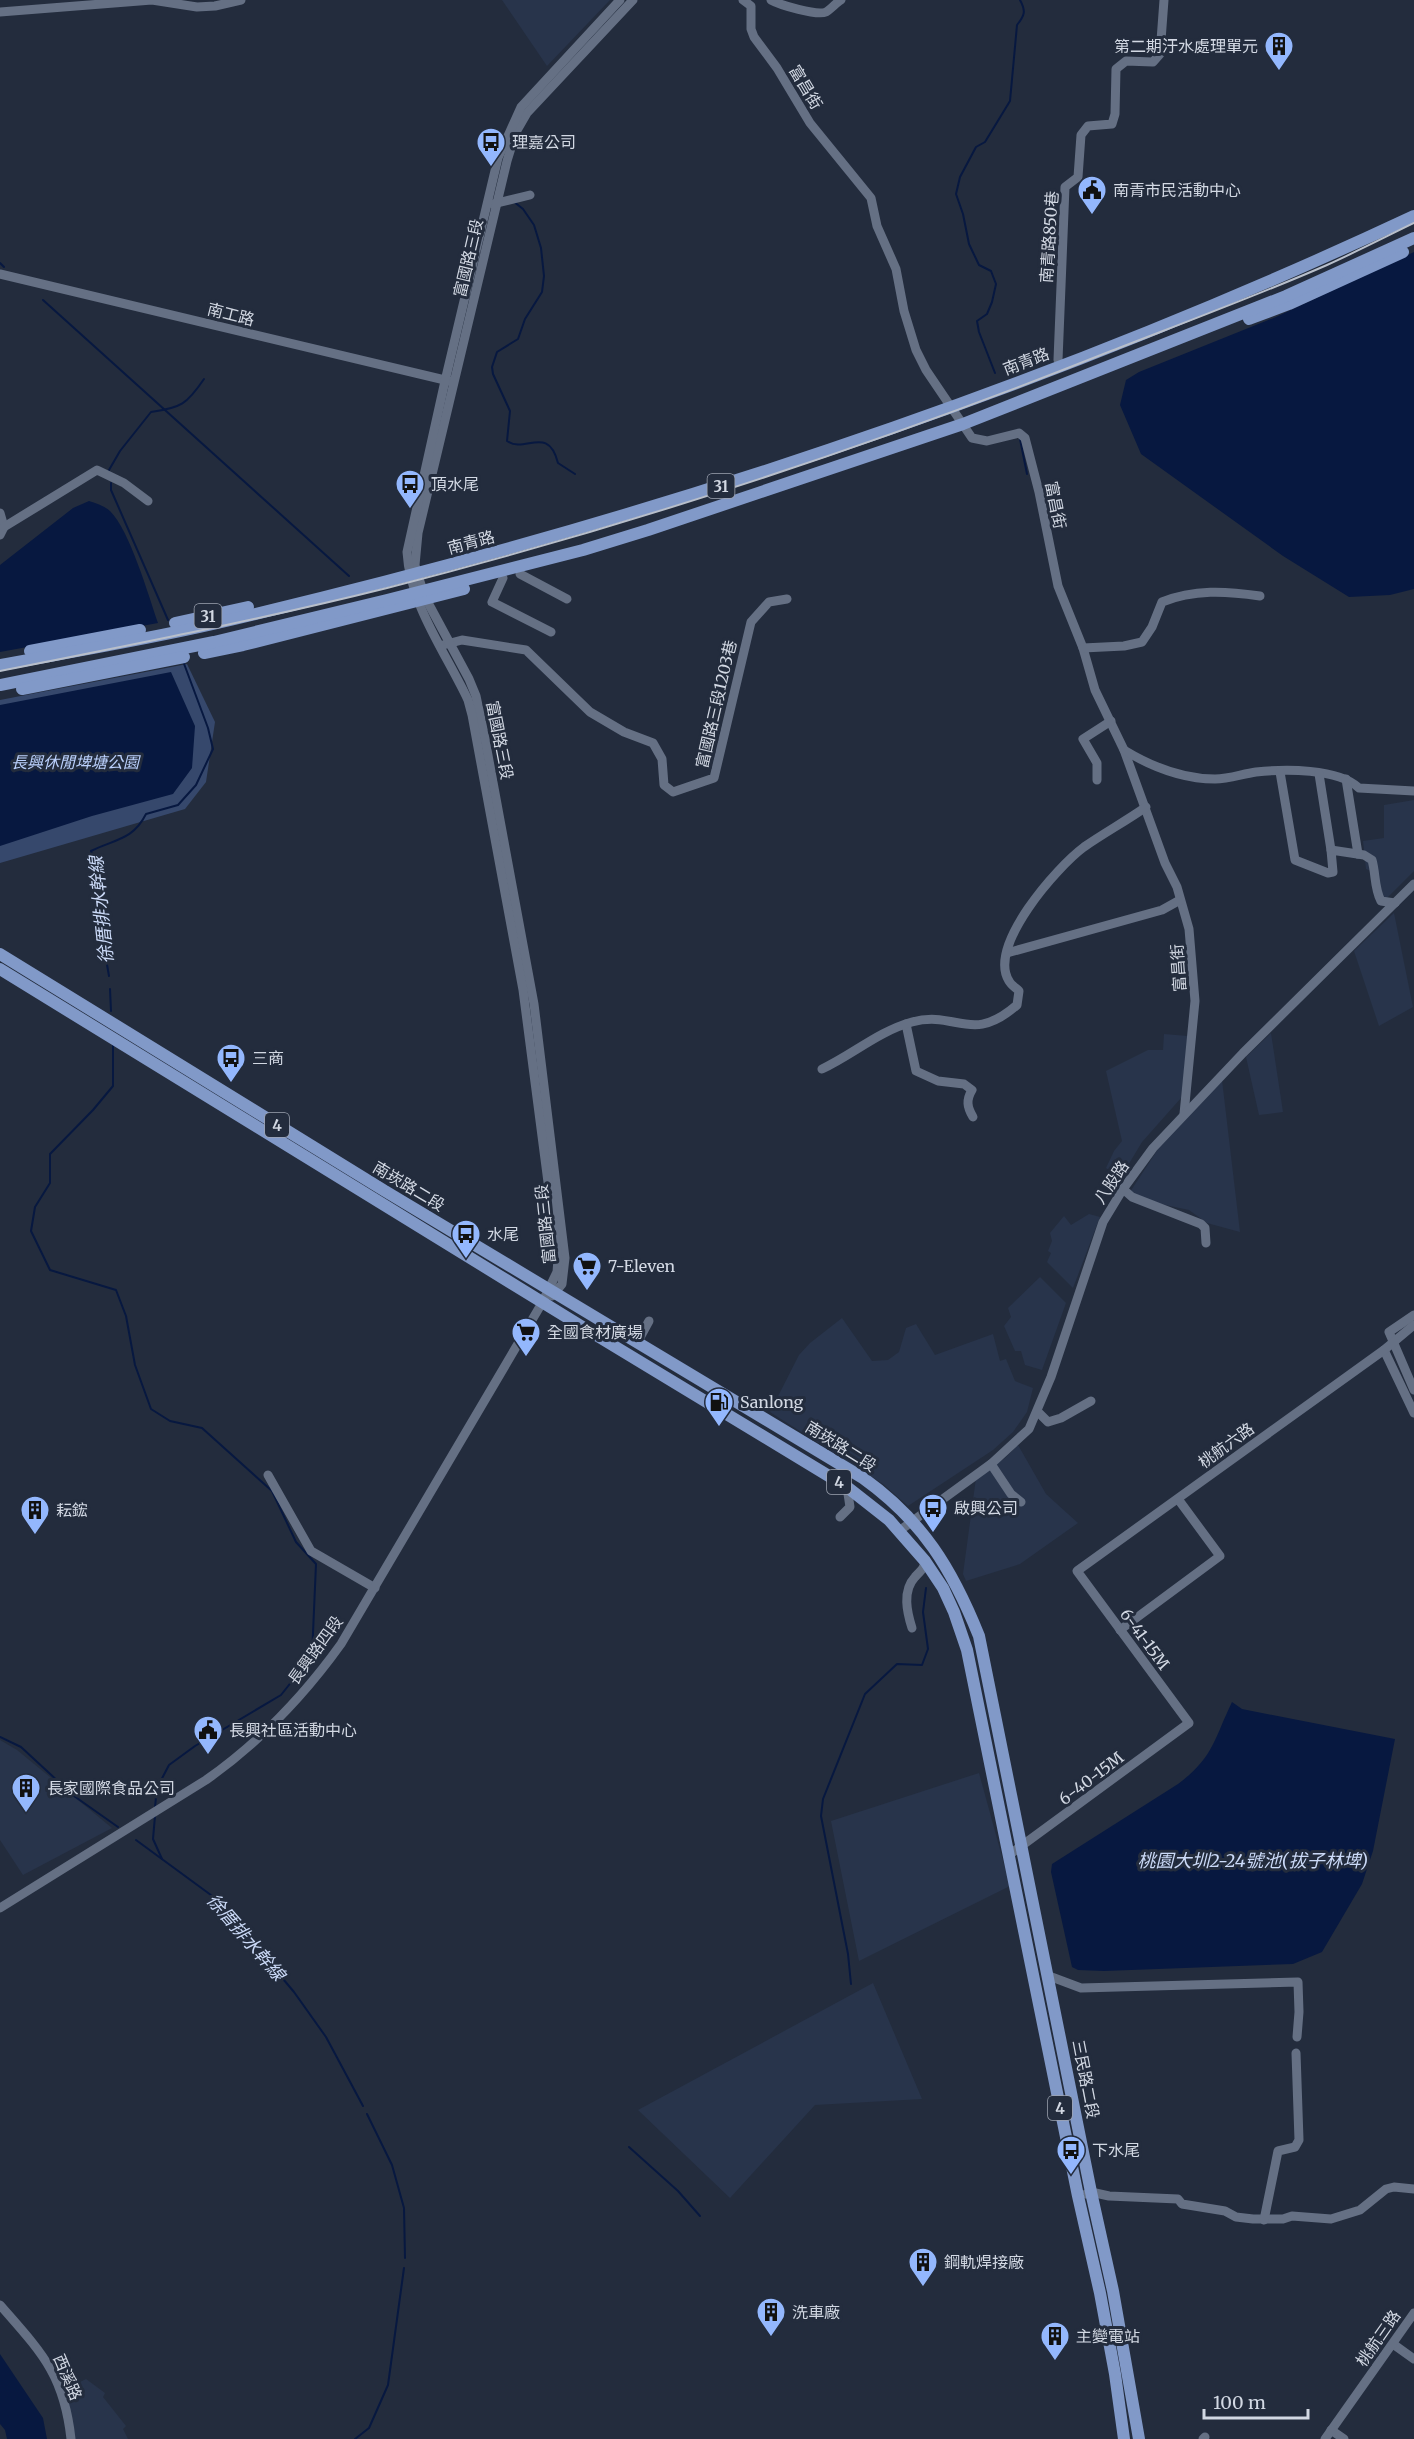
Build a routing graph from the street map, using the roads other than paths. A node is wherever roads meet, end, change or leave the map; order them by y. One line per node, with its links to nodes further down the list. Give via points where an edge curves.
1 (242, 0): 8 (street, via 206,6 152,0)
2 (620, 0): 9 (street)
3 (633, 0): 9 (street)
4 (771, 0): 5 (street, via 819,13)
5 (841, 0)
6 (1164, 0): 23 (street, 南青路850巷, via 1160,54 1153,62 1126,61 1116,69 1112,124 1088,126 1081,135 1078,177 1065,187)
7 (750, 2): 25 (street, 富昌街, via 754,37 810,123 871,198 877,226 896,269 916,350)
8 (0, 12)
9 (555, 77): 11 (street, 富國路三段, via 521,107 510,129 498,158)
10 (530, 195): 11 (street)
11 (492, 204): 24 (street, 富國路三段)
12 (1414, 208): 14 (main road, 31)
13 (1414, 216): 16 (main road, 南青路 / 31)
14 (1380, 225): 16 (main road, 南青路); 23 (main road, 31, via 1240,287)
15 (1414, 238): 18 (main road, 31)
16 (1354, 244): 25 (main road, 南青路 / 31, via 1280,278)
17 (1414, 247): 19 (main road, 31)
18 (1394, 248): 19 (main road); 22 (main road, 31)
19 (1367, 270): 21 (main road, 31)
20 (0, 274): 24 (street, 南工路)
21 (1226, 328): 22 (main road); 26 (main road, 31)
22 (1161, 345): 26 (main road, 31)
23 (1058, 360): 25 (main road, 31)
24 (449, 382): 34 (street, 富國路三段)
25 (951, 404): 26 (street, 富昌街); 27 (main road, 南青路 / 31); 28 (main road, 31)
26 (964, 427): 31 (main road, 31, via 844,473); 32 (main road, 31); 47 (street, 富昌街, via 972,438 979,440 1019,433 1025,438 1054,572)
27 (704, 491): 28 (main road, 南青路); 34 (main road, 南青路 / 31, via 579,530)
28 (673, 493): 34 (main road, 31)
29 (148, 501): 33 (street, via 97,470)
30 (0, 513): 33 (street)
31 (698, 521): 32 (main road); 35 (main road, 31)
32 (659, 527): 37 (main road, 31)
33 (2, 531)
34 (412, 570): 37 (street, 富國路三段); 42 (main road, 31); 43 (main road, 南青路 / 31)
35 (520, 574): 36 (main road, 31); 39 (street)
36 (503, 578): 37 (main road, 31); 45 (street, via 492,602)
37 (420, 596): 41 (main road, 31); 44 (main road, 31); 46 (street, 富國路三段)
38 (1260, 596): 47 (street, via 1180,594 1162,602 1142,642)
39 (567, 599)
40 (787, 599): 46 (street, 富國路三段1203巷, via 769,602 750,622 714,778 673,792 664,785 662,759 653,743 590,712 526,650 462,640)
41 (387, 600): 44 (main road); 52 (main road, 31)
42 (208, 616): 43 (main road, 南青路); 48 (main road, 31)
43 (244, 616): 50 (main road, 南青路 / 31)
44 (354, 617): 52 (main road, 31, via 243,645 39,686)
45 (550, 632)
46 (444, 644): 75 (street, 富國路三段, via 476,696 546,1092 565,1258 562,1284)
47 (1083, 648): 53 (street, 富昌街, via 1095,690)
48 (40, 649): 49 (main road, 31); 50 (main road, 南青路)
49 (0, 658)
50 (17, 662): 51 (main road, 南青路 / 31)
51 (0, 665)
52 (1, 687)
53 (1111, 721): 54 (street, 富昌街); 58 (street, via 1083,739 1097,763)
54 (1124, 750): 55 (street, via 1177,775 1215,779); 60 (street, 富昌街)
55 (1280, 772): 56 (street); 61 (street, via 1295,860 1333,872)
56 (1319, 774): 57 (street); 61 (street)
57 (1346, 779): 59 (street, via 1359,788); 62 (street)
58 (1097, 780)
59 (1414, 791)
60 (1146, 807): 64 (street, 富昌街); 66 (street, via 1083,848 1052,877 1019,922)
61 (1331, 850): 62 (street)
62 (1358, 854): 65 (street, via 1372,860 1375,890 1381,901)
63 (1414, 884): 65 (street, 八股路)
64 (1180, 900): 66 (street, via 1162,910); 71 (street, 富昌街, via 1192,946 1195,1001)
65 (1395, 903): 71 (street, 八股路)
66 (1006, 953): 69 (street, via 1008,980 1019,991 1017,1005 1005,1015 972,1026 932,1020)
67 (0, 954): 75 (main road, 南崁路二段 / 4)
68 (0, 969): 76 (main road, 南崁路二段 / 4)
69 (906, 1024): 70 (street); 72 (street, via 916,1071 938,1081 964,1084 972,1090 968,1098)
70 (822, 1069)
71 (1184, 1114): 73 (street, 八股路)
72 (973, 1117)
73 (1123, 1189): 74 (street, via 1132,1197 1201,1224); 85 (street, 八股路, via 1103,1222)
74 (1206, 1243)
75 (552, 1292): 76 (street); 81 (main road, 南崁路二段 / 4)
76 (542, 1303): 89 (main road, 南崁路二段 / 4); 97 (street, 長興路四段)
77 (1414, 1315): 80 (street, 桃航六路, via 1389,1332)
78 (648, 1321): 81 (street)
79 (1414, 1325): 80 (street, 桃航六路)
80 (1391, 1342): 82 (street, 桃航六路); 83 (street)
81 (638, 1343): 93 (main road, 南崁路二段 / 4, via 863,1478)
82 (1384, 1350): 86 (street); 90 (street, 桃航六路)
83 (1414, 1390)
84 (1091, 1401): 85 (street, via 1048,1422)
85 (1038, 1412): 87 (street, 八股路, via 1023,1436)
86 (1414, 1413)
87 (991, 1464): 91 (street); 93 (street, 八股路)
88 (268, 1475): 97 (street, via 311,1551)
89 (847, 1487): 92 (street, via 850,1507); 94 (main road, 南崁路二段 / 4)
90 (1178, 1499): 96 (street, 桃航六路); 99 (street, via 1220,1556)
91 (1021, 1502)
92 (840, 1517)
93 (912, 1521): 94 (street, 八股路); 101 (main road, 南崁路二段 / 4, via 941,1556 979,1636)
94 (899, 1531): 95 (main road, 南崁路二段 / 4)
95 (925, 1561): 98 (street, via 908,1593 906,1607); 102 (main road, 南崁路二段 / 4, via 943,1588 964,1638)
96 (1077, 1572): 99 (street, 6-41-15M)
97 (375, 1588): 105 (street, 長興路四段, via 317,1677 268,1730 230,1763)
98 (912, 1628)
99 (1120, 1630): 100 (street, 6-41-15M)
100 (1189, 1723): 103 (street, 6-40-15M)
101 (1006, 1761): 103 (main road, 三民路二段 / 4)
102 (993, 1777): 104 (main road, 三民路二段 / 4)
103 (1022, 1847): 104 (street, 6-40-15M); 106 (main road, 三民路二段 / 4)
104 (1010, 1855): 111 (main road, 三民路二段 / 4)
105 (0, 1908)
106 (1049, 1976): 107 (street, via 1081,1988 1298,1982); 110 (main road, 三民路二段 / 4)
107 (1296, 2037)
108 (1296, 2054): 112 (street, via 1299,2140 1295,2147 1278,2151)
109 (1414, 2189): 112 (street, via 1386,2189 1360,2210 1332,2219 1292,2216)
110 (1091, 2192): 111 (street); 112 (street, via 1178,2199 1182,2204); 120 (main road, 三民路二段 / 4)
111 (1078, 2196): 119 (main road, 三民路二段 / 4, via 1106,2322)
112 (1264, 2220)
113 (0, 2306): 118 (street, 西溪路, via 50,2366 63,2396)
114 (1414, 2313): 115 (street, 桃航三路)
115 (1393, 2344): 116 (street); 117 (street, 桃航三路)
116 (1414, 2359)
117 (1331, 2430): 121 (street, 桃航三路); 122 (street)
118 (71, 2439)
119 (1124, 2439)
120 (1139, 2439)
121 (1325, 2439)
122 (1344, 2439)

